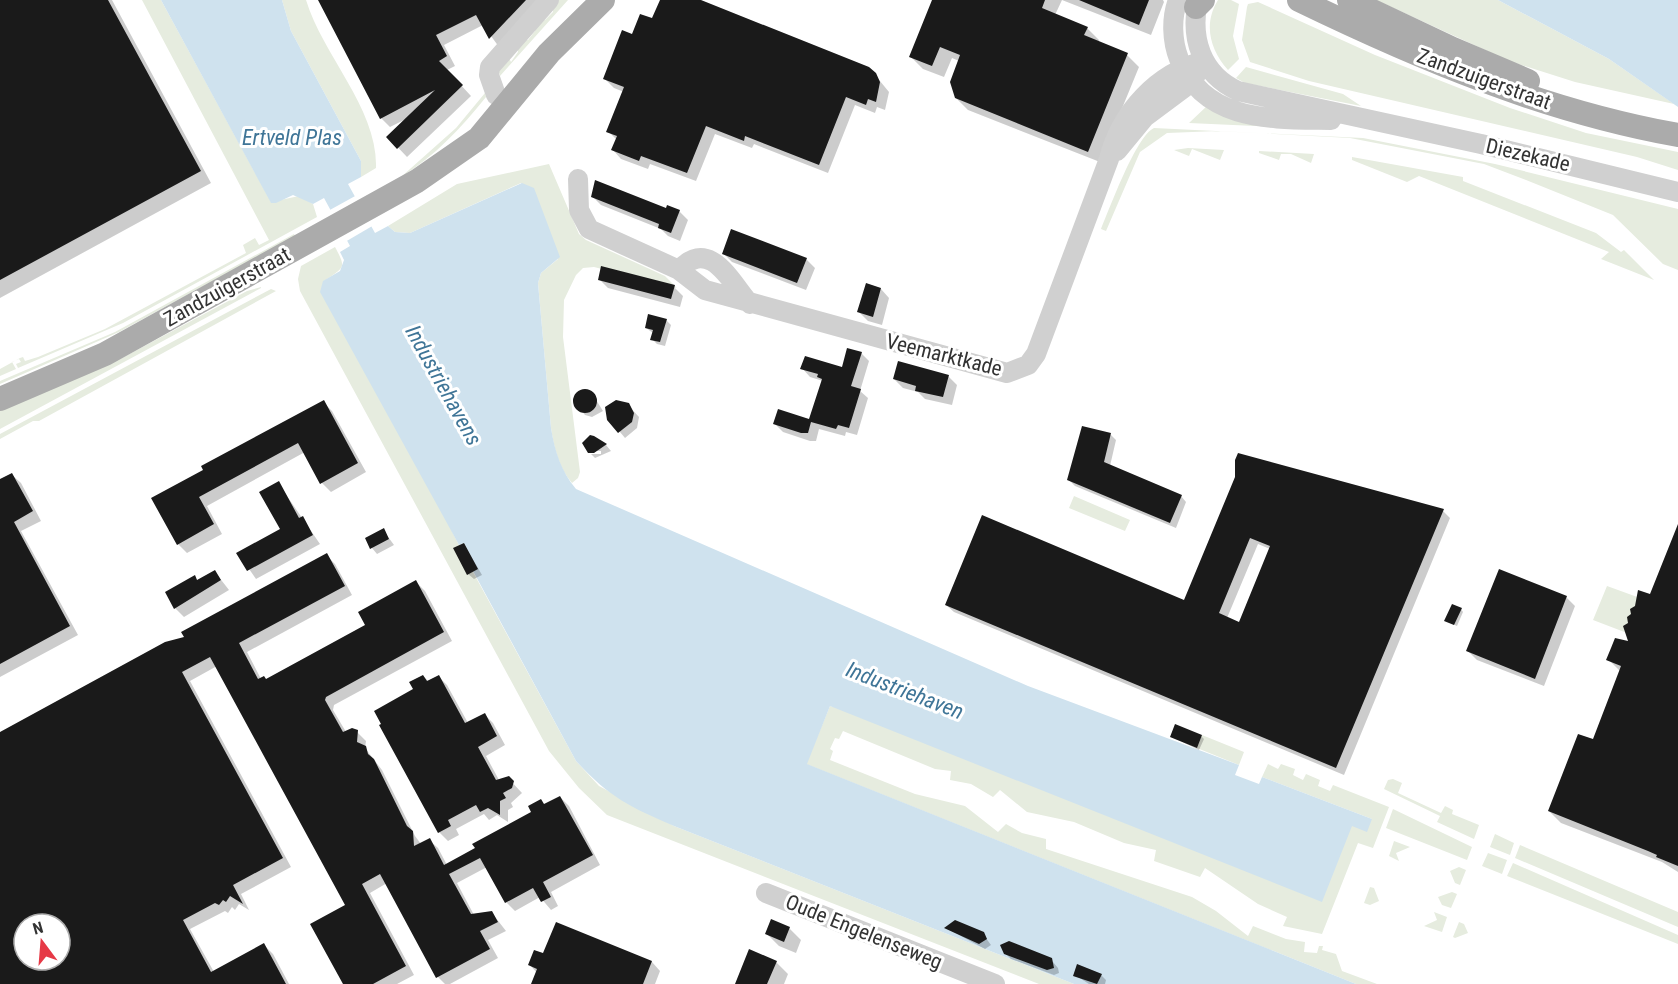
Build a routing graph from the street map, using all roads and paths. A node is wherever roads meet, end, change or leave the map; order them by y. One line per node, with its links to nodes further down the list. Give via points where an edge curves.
1 (549, 0): 9 (street, via 490,67)
2 (579, 0): 9 (main road, Zandzuigerstraat, via 537,43)
3 (603, 0): 13 (main road, Zandzuigerstraat, via 549,54 479,138)
4 (1299, 0): 12 (main road, Zandzuigerstraat, via 1387,42 1516,94 1589,116)
5 (1349, 0): 10 (main road, Zandzuigerstraat, via 1520,78)
6 (1194, 2): 7 (street, via 1194,35); 8 (street, via 1174,13 1174,36)
7 (1204, 61): 8 (street, Veemarktkade); 11 (street, Diezekade, via 1221,81 1247,95)
8 (1187, 75): 11 (street, Diezekade, via 1205,98 1243,114); 17 (street, Veemarktkade, via 1109,159 1036,354 1028,365 999,373)
9 (496, 96): 13 (main road, Zandzuigerstraat)
10 (1678, 120)
11 (1378, 121): 15 (street, Diezekade)
12 (1678, 135)
13 (446, 160): 18 (main road, Zandzuigerstraat, via 366,211 105,354)
14 (578, 179): 16 (street, Veemarktkade, via 579,210 590,229)
15 (1678, 192)
16 (679, 270): 17 (street, Veemarktkade, via 705,290); 17 (street, via 689,259 699,256 715,261)
17 (750, 304)
18 (0, 399)
19 (766, 893): 20 (street, Oude Engelenseweg)
20 (995, 984)

